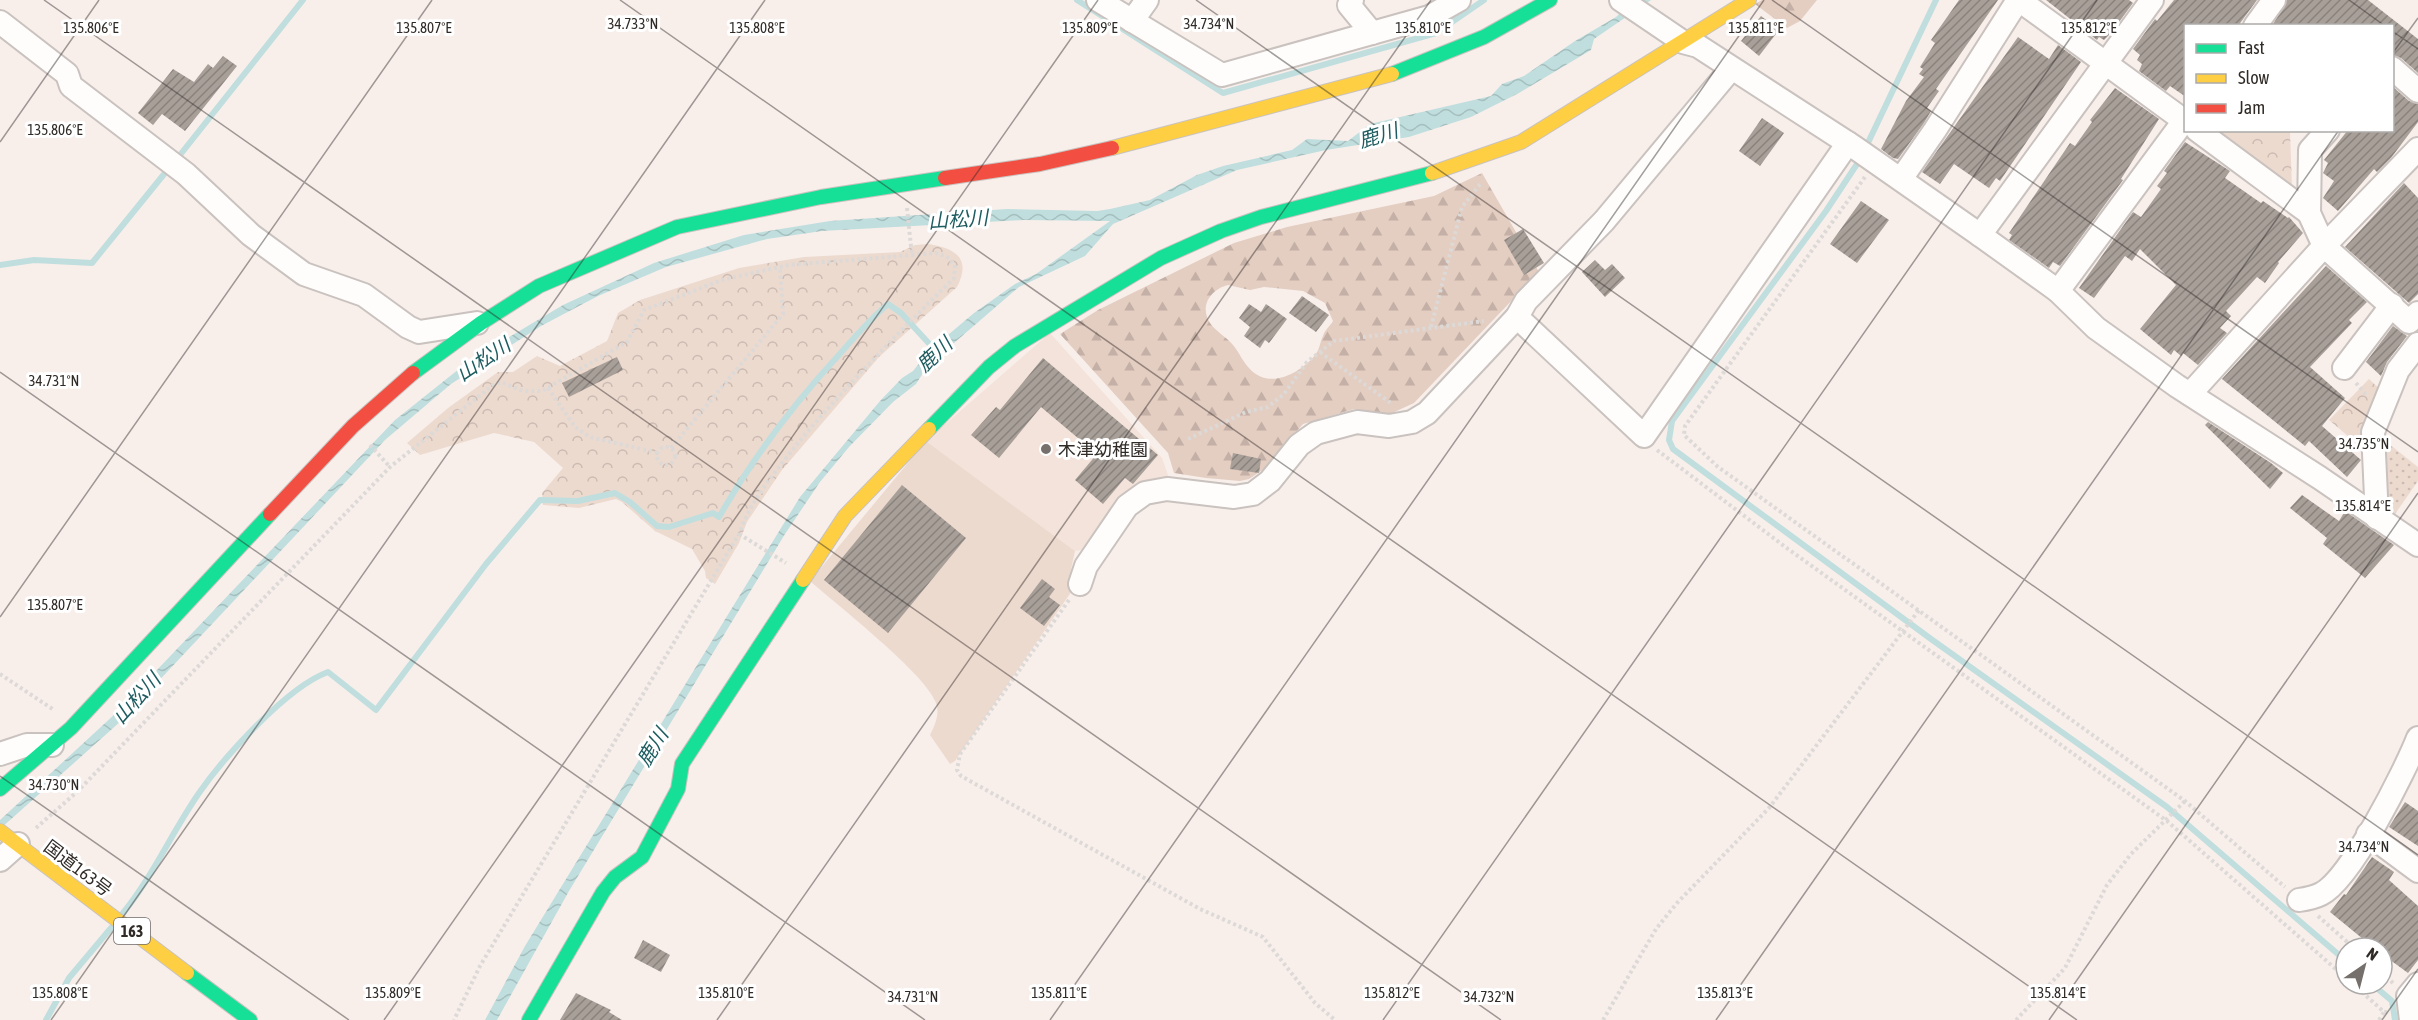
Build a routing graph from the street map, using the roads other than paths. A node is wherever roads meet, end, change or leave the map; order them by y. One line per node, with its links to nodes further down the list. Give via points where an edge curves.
1 (1098, 0): 11 (street)
2 (1147, 0): 11 (street)
3 (1352, 0): 14 (street, via 1349,5)
4 (1459, 0): 14 (street, via 1429,17)
5 (1550, 0): 34 (main road, via 1484,38 1386,77 1040,164 741,211 677,227 540,286)
6 (1621, 0): 15 (street)
7 (1749, 0): 15 (main road)
8 (2018, 0): 16 (street); 26 (street)
9 (2152, 0): 16 (street)
10 (2274, 0): 13 (street)
11 (1132, 21): 14 (street, via 1222,75)
12 (0, 22): 34 (street, via 67,74 71,86 304,274 364,295 419,332)
13 (2256, 24)
14 (1372, 33)
15 (1676, 37): 17 (street, via 1698,46); 52 (main road, via 1521,142 1408,182 1261,217 1221,231 1161,258 1046,325 989,367 871,486 834,532 682,764 678,789 642,857 615,877 603,892)
16 (2105, 63): 20 (street); 28 (street)
17 (1731, 69): 24 (street); 32 (street, via 1604,221 1526,301)
18 (2394, 70): 19 (street)
19 (2418, 91)
20 (2184, 120)
21 (2184, 128): 30 (street)
22 (2200, 132): 27 (street)
23 (2326, 132): 27 (street, via 2310,150)
24 (1862, 153): 26 (street); 32 (street, via 1644,436)
25 (2414, 164): 29 (street)
26 (1901, 179): 28 (street)
27 (2309, 213): 29 (street)
28 (1980, 235): 30 (street)
29 (2324, 246): 31 (street); 37 (street)
30 (2058, 291): 37 (street, via 2096,328)
31 (2392, 305): 33 (street); 36 (street)
32 (1518, 317): 40 (street, via 1415,420 1399,426 1357,422 1316,433 1299,444 1270,481 1253,494 1234,497 1167,489 1145,493 1127,506 1086,566)
33 (2415, 322)
34 (481, 323): 42 (main road, via 415,371 353,426)
35 (2418, 344): 38 (street, via 2398,370 2373,432)
36 (2344, 368)
37 (2190, 394): 38 (street)
38 (2378, 518): 39 (street)
39 (2418, 545)
40 (1080, 584)
41 (2418, 738): 45 (street, via 2404,774)
42 (52, 745): 43 (street, via 27,745); 44 (main road)
43 (0, 754)
44 (0, 789)
45 (2368, 834): 48 (street); 49 (street, via 2333,884 2322,893)
46 (10, 839): 47 (street); 51 (main road, 国道163号 / 163)
47 (0, 860)
48 (2418, 871)
49 (2299, 900)
50 (2418, 984): 53 (street, via 2408,996)
51 (250, 1020)
52 (529, 1020)
53 (2411, 1020)

